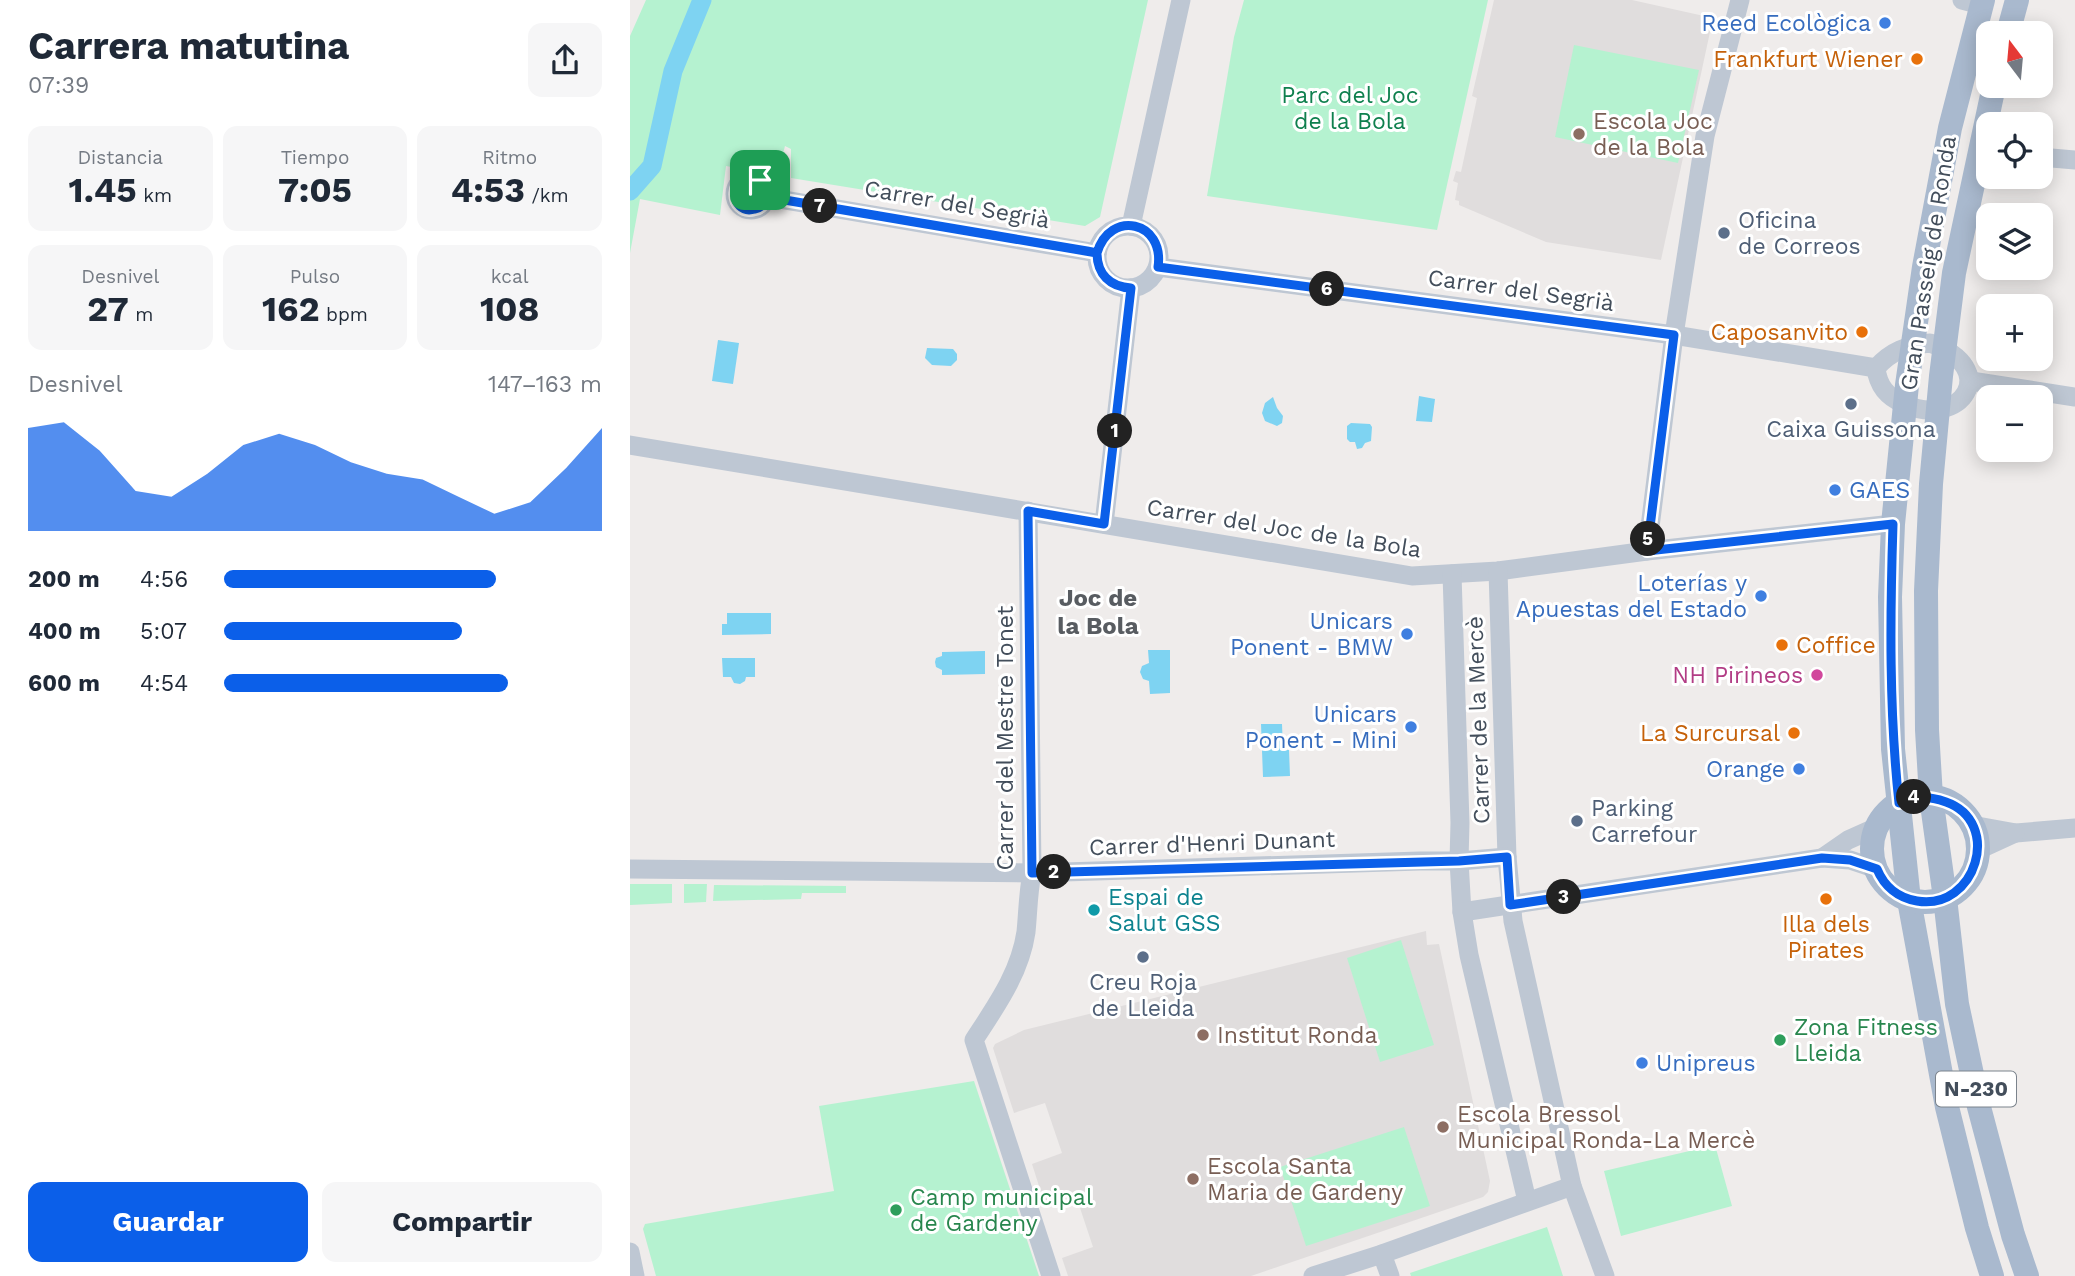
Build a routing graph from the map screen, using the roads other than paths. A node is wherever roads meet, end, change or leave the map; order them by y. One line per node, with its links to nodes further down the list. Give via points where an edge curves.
1 (1181, 0): 10 (street)
2 (1740, 0): 14 (street, via 1705,136)
3 (2017, 0): 5 (main road)
4 (1976, 2): 15 (main road, Gran Passeig de Ronda / N-230, via 1937,192)
5 (2011, 21)
6 (2053, 158): 7 (street)
7 (2075, 160)
8 (1976, 184): 16 (main road, Gran Passeig de Ronda / N-230, via 1954,273)
9 (767, 197): 11 (street, Carrer del Segrià)
10 (1131, 226): 11 (street, via 1112,230); 12 (street, via 1155,240)
11 (1097, 253): 13 (street, via 1106,279)
12 (1158, 267): 13 (street, via 1148,282); 14 (street, Carrer del Segrià)
13 (1131, 288): 24 (street)
14 (1674, 335): 17 (street, Carrer del Segrià); 26 (street)
15 (1913, 345): 16 (street); 17 (street, via 1885,357); 20 (main road, Gran Passeig de Ronda / N-230)
16 (1945, 349): 18 (street, via 1967,369); 21 (main road, Gran Passeig de Ronda / N-230)
17 (1876, 368): 20 (street, via 1885,392)
18 (1971, 381): 19 (street); 21 (street, via 1966,395)
19 (2075, 397)
20 (1905, 405): 21 (street); 25 (main road, Gran Passeig de Ronda / N-230)
21 (1938, 410): 29 (main road, Gran Passeig de Ronda / N-230, via 1926,591)
22 (630, 445): 23 (street, Carrer del Joc de la Bola)
23 (1028, 511): 24 (street, Carrer del Joc de la Bola); 41 (street, Carrer del Mestre Tonet)
24 (1104, 524): 28 (street, Carrer del Joc de la Bola, via 1412,576)
25 (1893, 524): 26 (street, Carrer del Joc de la Bola); 30 (main road, Gran Passeig de Ronda / N-230, via 1893,749)
26 (1647, 551): 27 (street, Carrer del Joc de la Bola)
27 (1498, 571): 28 (street, Carrer del Joc de la Bola); 36 (street, Carrer de la Mercè)
28 (1452, 574): 38 (street, Carrer de la Mercè)
29 (1931, 797): 30 (main road); 31 (main road, via 1953,804); 42 (main road, Gran Passeig de Ronda / N-230)
30 (1899, 803): 32 (main road); 43 (main road, Gran Passeig de Ronda / N-230)
31 (1972, 825): 34 (street); 35 (main road)
32 (1877, 827): 37 (street); 40 (main road, via 1872,845)
33 (2075, 828): 34 (street)
34 (2016, 833): 35 (street)
35 (1978, 850): 42 (main road, via 1970,877)
36 (1507, 857): 38 (street, Carrer d'Henri Dunant); 44 (street, Carrer de la Mercè)
37 (1822, 858): 40 (street, via 1850,860); 44 (street)
38 (1459, 861): 41 (street, Carrer d'Henri Dunant); 45 (street, Carrer de la Mercè)
39 (630, 869): 41 (street, Carrer d'Henri Dunant)
40 (1877, 869): 43 (main road, via 1893,891)
41 (1032, 873): 51 (street, Carrer del Mestre Tonet, via 1019,962 974,1040)
42 (1945, 898): 43 (main road); 56 (main road, Gran Passeig de Ronda / N-230, via 1956,1004)
43 (1909, 900): 55 (main road, Gran Passeig de Ronda / N-230, via 1947,1107)
44 (1510, 905): 45 (street); 46 (street, Carrer de la Mercè)
45 (1462, 912): 47 (street, Carrer de la Mercè)
46 (1572, 1186): 47 (street); 54 (street, Carrer de la Mercè)
47 (1527, 1200): 49 (street)
48 (630, 1252): 50 (street)
49 (1382, 1254): 52 (street); 53 (street)
50 (635, 1276)
51 (1051, 1276)
52 (1313, 1276)
53 (1390, 1276)
54 (1605, 1276)
55 (1992, 1276)
56 (2026, 1276)

